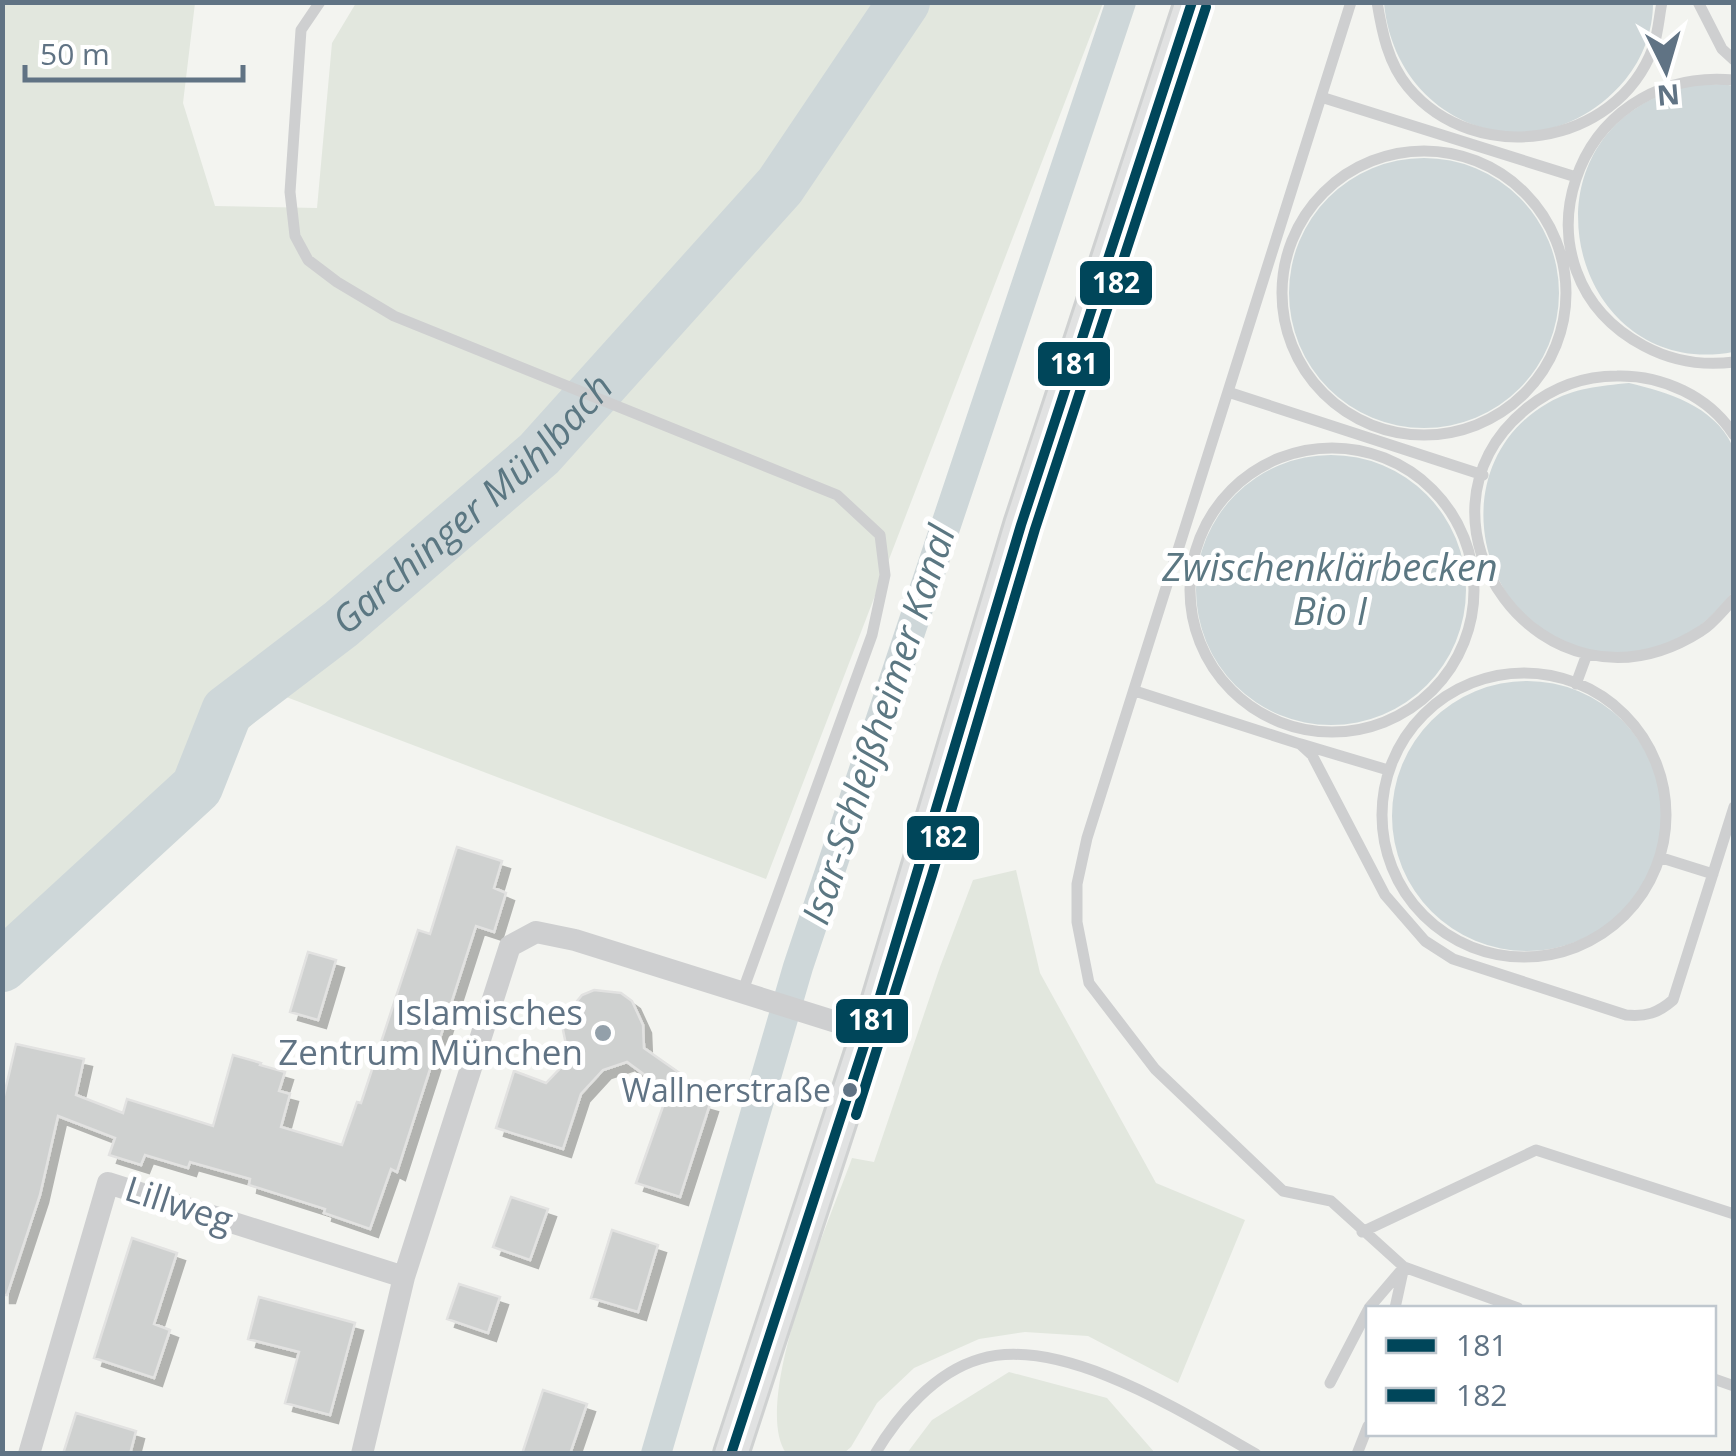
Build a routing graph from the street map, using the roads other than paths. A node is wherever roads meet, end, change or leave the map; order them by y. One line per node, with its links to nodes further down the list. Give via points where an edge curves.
1 (320, 2): 43 (lane, via 301,30 290,192 295,236 308,260 394,316 837,496 880,535 885,575 872,635)
2 (1192, 2): 44 (main road, via 1027,507)
3 (1351, 2): 9 (lane)
4 (1377, 2): 11 (lane, via 1384,44 1408,87 1446,120)
5 (1662, 2): 10 (lane, via 1653,48)
6 (1698, 2): 7 (lane)
7 (1734, 60)
8 (1734, 80): 10 (lane, via 1672,83)
9 (1321, 97): 12 (lane); 15 (lane)
10 (1617, 107): 11 (lane, via 1542,138); 14 (lane)
11 (1473, 130): 12 (lane)
12 (1467, 144): 13 (lane); 14 (lane)
13 (1462, 157): 16 (lane, via 1398,152 1353,169 1316,200); 17 (lane, via 1492,168 1530,198)
14 (1576, 177): 17 (lane)
15 (1274, 245): 16 (lane); 21 (lane)
16 (1289, 248): 23 (lane, via 1281,286 1286,332 1306,373)
17 (1568, 259): 18 (lane, via 1615,326); 22 (lane, via 1562,331)
18 (1669, 356): 19 (lane); 20 (lane)
19 (1734, 362)
20 (1660, 382): 22 (lane, via 1592,376); 24 (lane, via 1686,391)
21 (1228, 392): 23 (lane); 27 (lane)
22 (1520, 406): 23 (lane, via 1470,428); 26 (lane)
23 (1378, 435): 25 (lane); 26 (lane)
24 (1734, 435)
25 (1371, 455): 28 (lane, via 1346,448 1300,450 1254,469 1221,497); 29 (lane, via 1428,484)
26 (1483, 475): 29 (lane)
27 (1180, 548): 28 (lane); 33 (lane)
28 (1194, 553): 35 (lane, via 1189,582 1195,628 1213,668 1244,702)
29 (1475, 556): 31 (lane, via 1532,630); 34 (lane, via 1470,633)
30 (1734, 599): 31 (lane, via 1704,630 1664,651 1618,658)
31 (1587, 654): 32 (lane)
32 (1576, 684): 34 (lane, via 1538,672 1492,676); 39 (lane, via 1620,709 1650,747 1666,793)
33 (1136, 690): 35 (lane); 46 (lane, via 1077,884 1089,983 1155,1069 1283,1191 1331,1201)
34 (1430, 702): 35 (lane, via 1386,724 1337,733); 37 (lane)
35 (1286, 732): 36 (lane)
36 (1300, 744): 37 (lane); 42 (lane, via 1403,919 1454,959)
37 (1388, 770): 41 (lane, via 1381,807 1387,852 1404,893 1436,927 1480,951)
38 (1734, 807): 40 (lane)
39 (1662, 858): 40 (lane); 41 (lane, via 1650,887 1620,924 1578,949)
40 (1712, 874): 42 (lane, via 1672,1000 1659,1012 1626,1015)
41 (1529, 958): 42 (lane)
42 (1522, 981)
43 (742, 993): 44 (street); 48 (street, via 536,932 510,946)
44 (868, 1032): 56 (main road)
45 (1734, 1214): 46 (lane, via 1536,1150)
46 (1362, 1232): 47 (lane)
47 (1404, 1267): 49 (lane); 50 (lane); 51 (lane)
48 (404, 1278): 54 (street, Lillweg, via 108,1183); 55 (street)
49 (1372, 1306)
50 (1395, 1306)
51 (1512, 1306)
52 (1366, 1315): 53 (lane)
53 (1330, 1383)
54 (29, 1454)
55 (362, 1454)
56 (730, 1454)
57 (874, 1454): 58 (lane, via 895,1421 942,1378 981,1358 1024,1356 1089,1367)
58 (1256, 1454)

